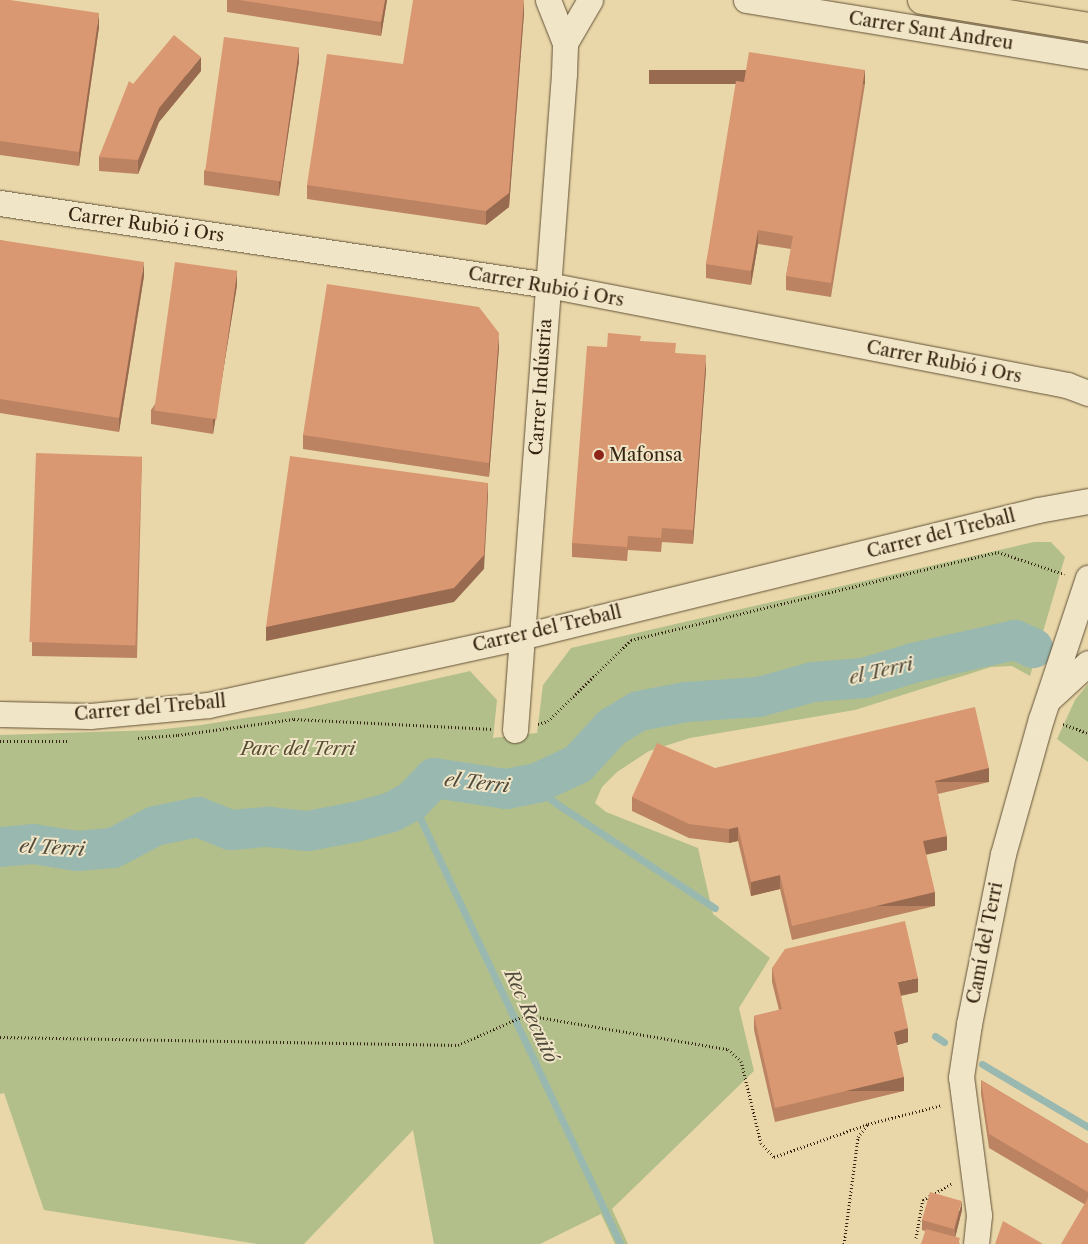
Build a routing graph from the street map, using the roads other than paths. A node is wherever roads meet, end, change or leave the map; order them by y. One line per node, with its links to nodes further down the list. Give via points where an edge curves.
1 (548, 0): 7 (street, Carrer Indústria)
2 (590, 0): 7 (street, Carrer Indústria)
3 (746, 0): 8 (street, Carrer Sant Andreu)
4 (922, 0): 5 (main road, Carrer Sant Andreu)
5 (1015, 7): 6 (main road, Carrer Sant Andreu)
6 (1088, 27)
7 (565, 44): 10 (street, Carrer Indústria)
8 (1088, 56)
9 (0, 204): 10 (street, Carrer Rubió i Ors)
10 (548, 285): 11 (street, Carrer Rubió i Ors, via 1067,385); 15 (street, Carrer Indústria)
11 (1088, 393)
12 (1088, 501): 15 (street, Carrer del Treball, via 1038,510)
13 (1088, 578): 14 (street)
14 (1082, 615): 17 (street)
15 (524, 636): 18 (street, Carrer del Treball, via 208,705 90,716); 19 (street, Carrer Indústria)
16 (1088, 664): 17 (street)
17 (1048, 699): 20 (street, Camí del Terri, via 1004,854 986,932 961,1077 979,1215)
18 (0, 714)
19 (515, 730)
20 (976, 1244)

